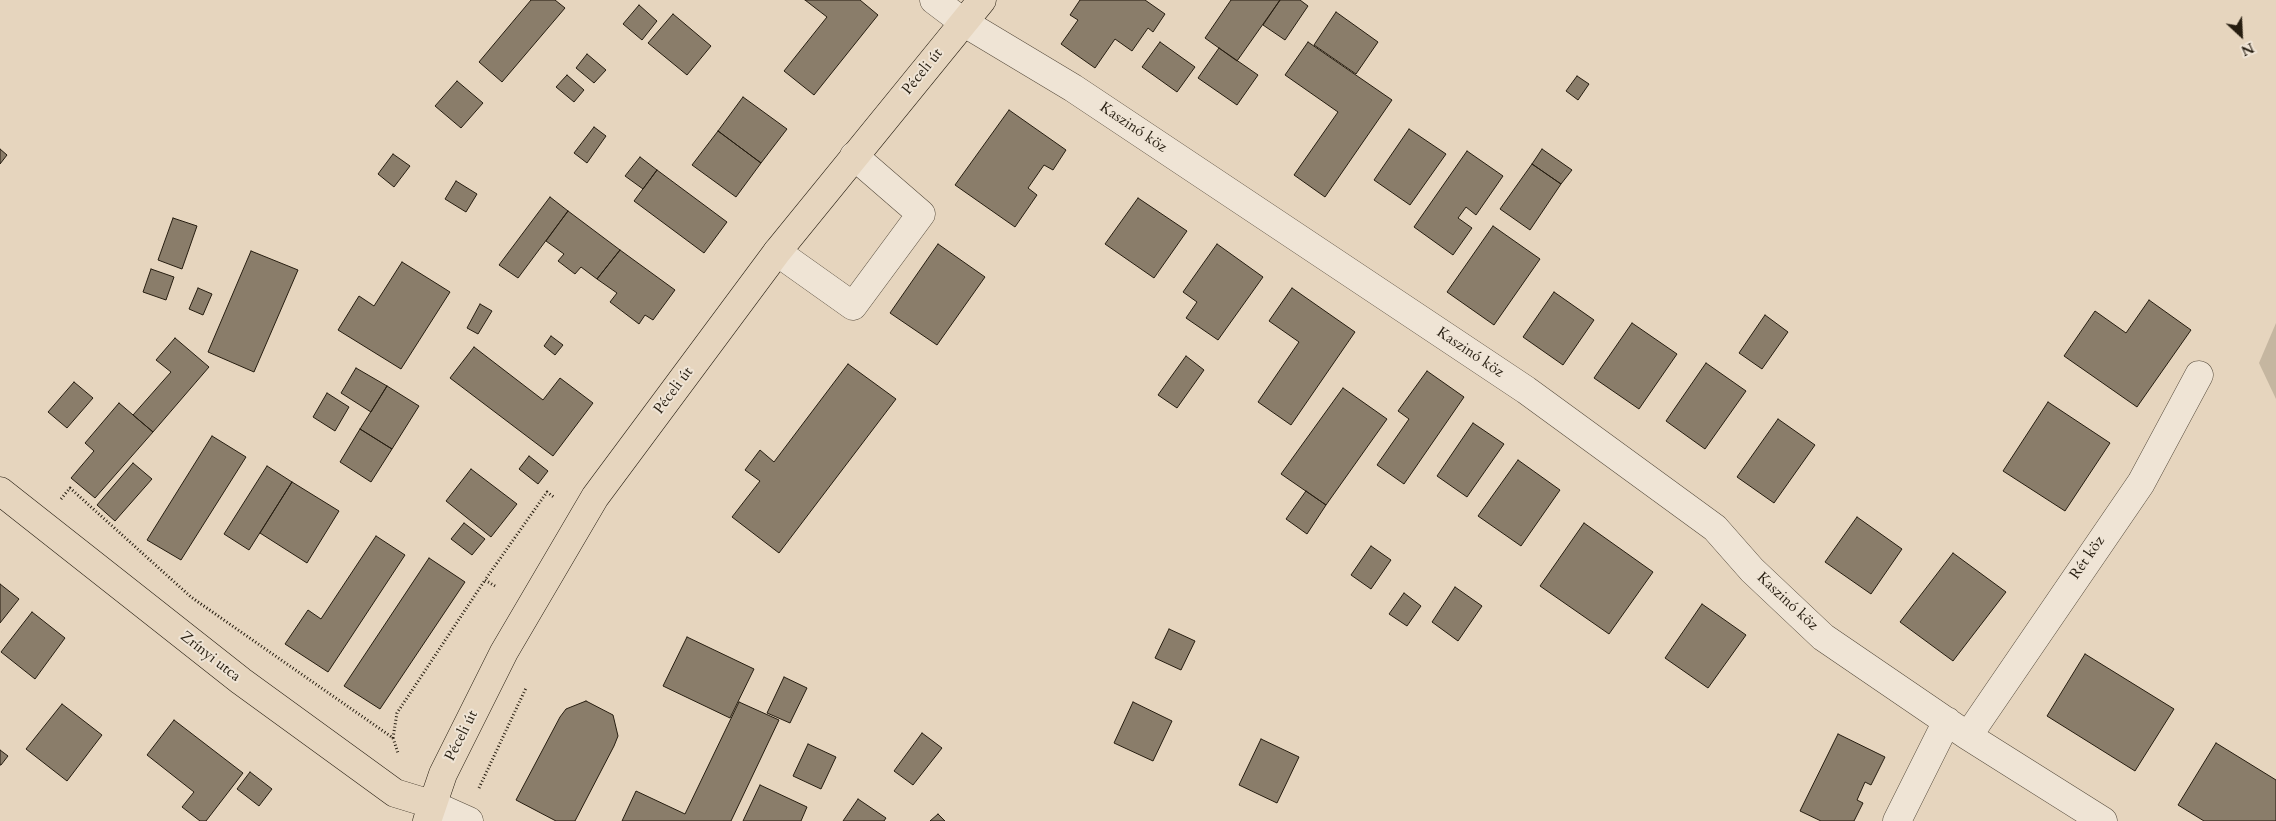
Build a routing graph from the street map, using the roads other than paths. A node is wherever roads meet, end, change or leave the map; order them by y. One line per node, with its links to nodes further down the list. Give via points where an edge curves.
1 (934, 0): 3 (street, Kaszinó köz)
2 (982, 0): 3 (main road, Péceli út)
3 (963, 22): 4 (main road, Péceli út); 8 (street, Kaszinó köz, via 1073,88 1526,390 1714,528 1752,570 1823,637)
4 (854, 156): 5 (main road, Péceli út); 5 (street, via 921,214 853,306)
5 (777, 252): 9 (main road, Péceli út, via 595,497 504,652 443,774)
6 (2199, 375): 8 (street, Rét köz, via 2141,483)
7 (0, 492): 9 (main road, Zrínyi utca, via 241,681 395,793)
8 (1957, 728): 11 (street); 12 (street, Kaszinó köz)
9 (429, 812): 10 (street)
10 (469, 821)
11 (1897, 821)
12 (2103, 821)

